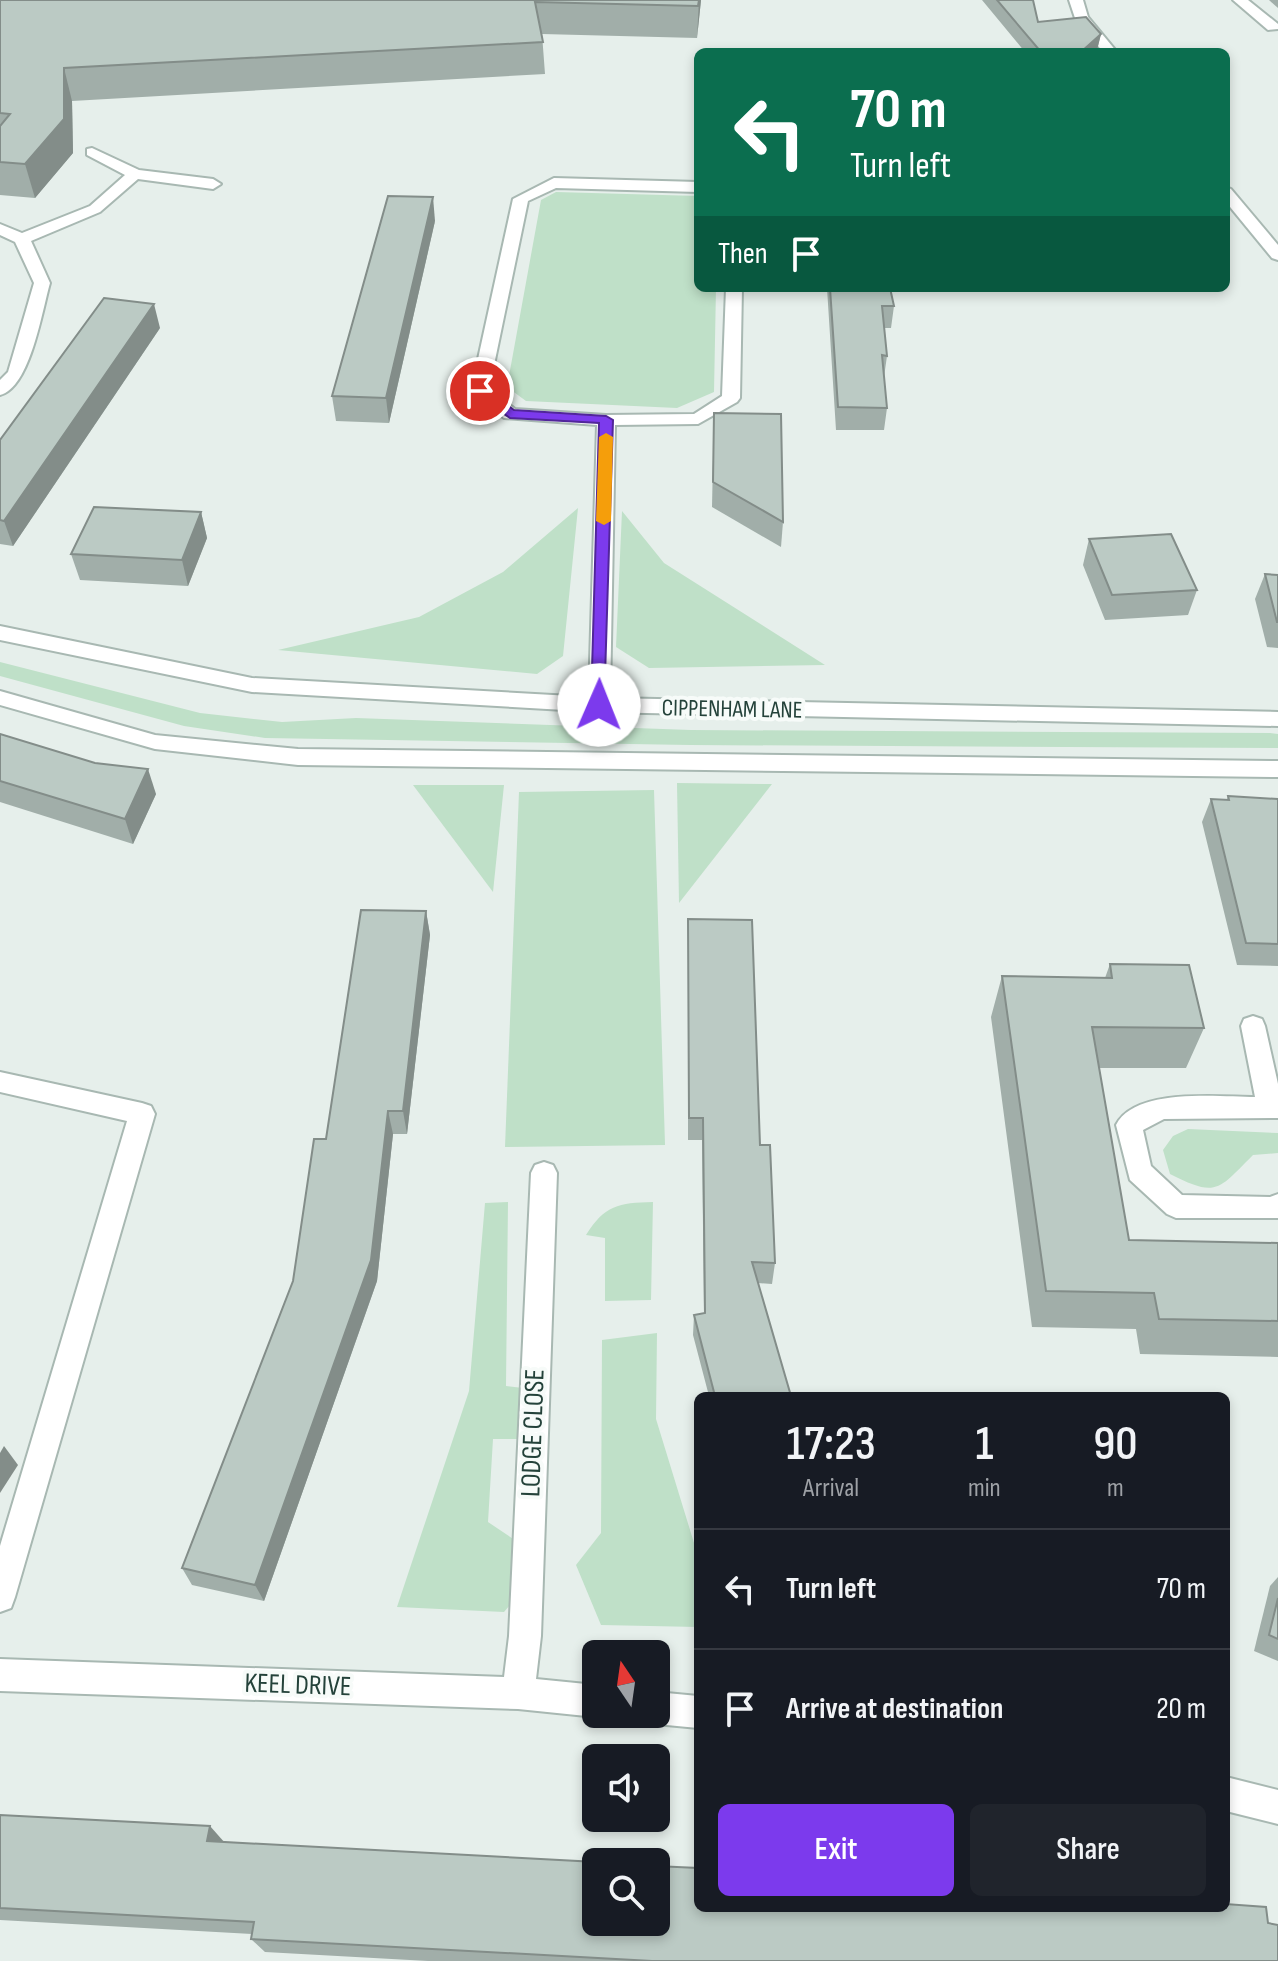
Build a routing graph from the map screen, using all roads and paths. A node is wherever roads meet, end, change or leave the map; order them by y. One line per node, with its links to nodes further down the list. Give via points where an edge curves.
1 (1076, 0): 4 (street, via 1082,18)
2 (1240, 0): 3 (street)
3 (1273, 27)
4 (1107, 48)
5 (92, 152): 6 (street)
6 (135, 174): 7 (street); 11 (street, via 95,209)
7 (213, 184)
8 (694, 187): 15 (street, via 554,183 521,199 480,391 510,414)
9 (1230, 197): 12 (street)
10 (0, 229): 11 (street)
11 (22, 239): 14 (street, via 42,283 16,373)
12 (1278, 255)
13 (734, 292): 15 (street, via 731,398 698,419)
14 (0, 390)
15 (606, 420): 18 (street)
16 (0, 633): 18 (street, CIPPENHAM LANE, via 252,685)
17 (0, 698): 20 (street, via 155,742 298,757)
18 (599, 705): 19 (street, CIPPENHAM LANE)
19 (1278, 719)
20 (1278, 769)
21 (1253, 1026): 23 (street)
22 (0, 1082): 26 (street, via 142,1114)
23 (1274, 1106): 25 (street, via 1161,1108 1129,1125 1139,1172 1176,1206)
24 (544, 1173): 28 (street, LODGE CLOSE, via 525,1636)
25 (1278, 1206)
26 (0, 1597)
27 (0, 1675): 28 (street, KEEL DRIVE)
28 (518, 1693): 29 (street, KEEL DRIVE)
29 (582, 1700)
30 (670, 1709): 31 (street)
31 (694, 1712)
32 (1230, 1795): 33 (street)
33 (1278, 1807)

